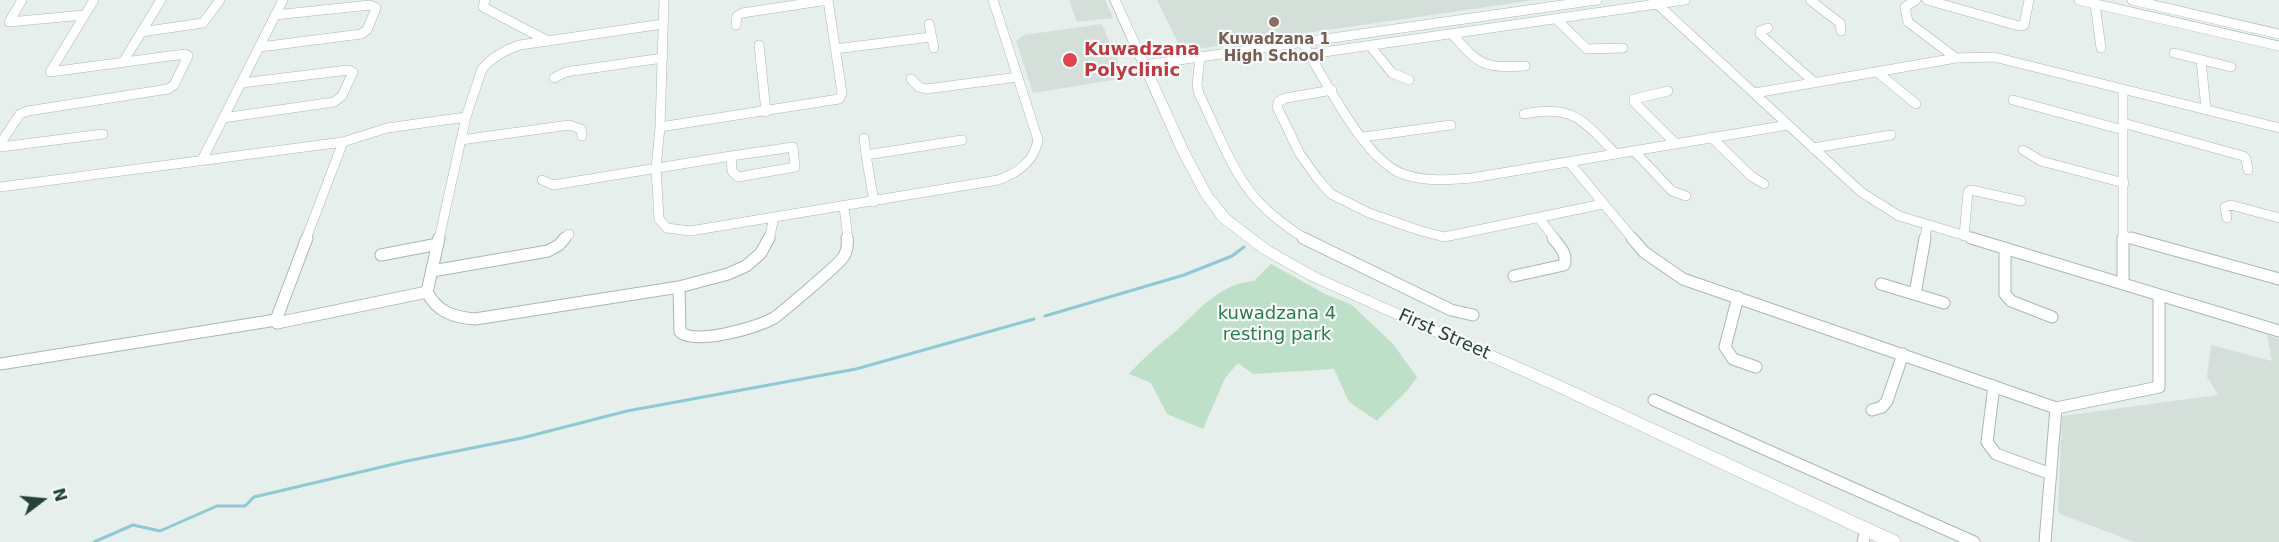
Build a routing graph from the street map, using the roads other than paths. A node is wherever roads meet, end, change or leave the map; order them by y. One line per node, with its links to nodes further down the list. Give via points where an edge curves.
1 (22, 0): 24 (street)
2 (94, 0): 21 (street)
3 (160, 0): 30 (street)
4 (220, 0): 30 (street, via 203,23)
5 (283, 0): 22 (street)
6 (484, 0): 34 (street, via 483,7)
7 (663, 0): 25 (street)
8 (828, 0): 27 (street, via 742,13 737,16); 43 (street)
9 (993, 0): 55 (street)
10 (1115, 0): 51 (street, First Street)
11 (1597, 0): 35 (street)
12 (1685, 0): 19 (street)
13 (1810, 0): 29 (street, via 1840,23)
14 (1916, 0): 48 (street, via 1905,7 1908,21)
15 (1926, 0): 16 (street, via 2019,26 2024,25)
16 (2029, 0)
17 (2079, 0): 20 (street)
18 (2132, 0): 31 (street)
19 (1655, 2): 23 (street); 64 (street)
20 (2095, 3): 37 (street); 42 (street)
21 (84, 15): 24 (street); 50 (street, via 50,72)
22 (275, 15): 38 (street); 38 (street, via 370,5 376,8 367,30 361,34)
23 (1556, 19): 32 (street); 41 (street, via 1587,49)
24 (5, 23)
25 (663, 24): 34 (street); 47 (street)
26 (928, 24): 33 (street)
27 (736, 25)
28 (1768, 28): 60 (street, via 1760,34)
29 (1841, 31)
30 (141, 32): 50 (street)
31 (2279, 34)
32 (1453, 35): 39 (street); 52 (street, via 1483,65)
33 (931, 37): 40 (street); 43 (street)
34 (546, 40): 70 (street, via 509,49 486,63)
35 (1303, 44): 45 (street); 46 (street)
36 (759, 45): 68 (street)
37 (2279, 46)
38 (260, 47): 59 (street)
39 (1371, 47): 45 (street); 58 (street, via 1394,77)
40 (934, 48)
41 (1623, 48)
42 (2101, 48)
43 (835, 49): 68 (street, via 842,93 839,99)
44 (2174, 53): 49 (street)
45 (1310, 54): 61 (street)
46 (1200, 57): 51 (street); 129 (street, via 1198,94 1245,184 1273,215 1310,242 1451,310)
47 (663, 58): 56 (street, via 566,72); 75 (street)
48 (1956, 58): 54 (street); 62 (street, via 1994,57)
49 (2201, 60): 53 (street); 67 (street)
50 (123, 62): 87 (street, via 188,56 174,85 168,89 28,111 20,114)
51 (1144, 65): 141 (street, First Street, via 1207,196 1224,218 1266,250 1314,277 1554,384)
52 (1525, 66)
53 (2231, 68)
54 (1877, 72): 60 (street); 66 (street)
55 (1018, 77): 57 (street, via 926,89); 104 (street, via 1038,140 1024,166 998,180)
56 (554, 78)
57 (911, 79)
58 (1409, 80)
59 (242, 82): 71 (street); 71 (street, via 353,72 342,96 334,102)
60 (1815, 83): 64 (street)
61 (1332, 90): 80 (street); 107 (street, via 1286,98 1277,107 1319,183 1329,193 1444,237)
62 (2123, 90): 67 (street); 74 (street)
63 (1668, 91): 86 (street, via 1639,96 1634,102)
64 (1755, 93): 73 (street)
65 (2013, 100): 74 (street)
66 (1917, 104)
67 (2206, 109): 76 (street)
68 (766, 112): 75 (street)
69 (1524, 114): 91 (street, via 1545,109 1568,111)
70 (466, 117): 83 (street); 85 (street, via 387,128)
71 (224, 118): 94 (street)
72 (1451, 125): 80 (street)
73 (1788, 125): 81 (street); 88 (street)
74 (2123, 126): 97 (street, via 2243,156); 99 (street)
75 (660, 127): 96 (street)
76 (2279, 128)
77 (103, 134): 87 (street)
78 (1891, 135): 88 (street)
79 (582, 136): 83 (street, via 581,129 569,125)
80 (1363, 137): 95 (street, via 1390,166 1422,178 1472,178)
81 (1711, 137): 86 (street); 100 (street)
82 (864, 138): 92 (street)
83 (461, 140): 115 (street)
84 (962, 140): 92 (street)
85 (343, 142): 94 (street); 131 (street)
86 (1675, 143): 90 (street)
87 (0, 145)
88 (1813, 148): 111 (street, via 1876,204)
89 (2023, 150): 99 (street, via 2041,160)
90 (1634, 151): 91 (street); 102 (street, via 1672,190)
91 (1617, 154): 95 (street)
92 (866, 155): 104 (street)
93 (731, 156): 93 (street, via 793,147 795,167 738,177 732,171); 96 (street)
94 (202, 160): 101 (street)
95 (1569, 162): 105 (street)
96 (656, 168): 98 (street, via 553,184); 108 (street, via 659,219 667,228 690,231)
97 (2248, 170)
98 (542, 180)
99 (2124, 183): 114 (street)
100 (1764, 184)
101 (0, 187)
102 (1686, 196)
103 (2021, 201): 113 (street, via 1971,190)
104 (874, 202): 106 (street)
105 (1603, 204): 107 (street); 127 (street, via 1657,263 1683,279)
106 (844, 207): 108 (street); 123 (street, via 848,243 844,257 768,320 704,338 686,337 680,332)
107 (1538, 217): 119 (street, via 1564,252 1564,266)
108 (774, 218): 123 (street, via 769,240 746,266)
109 (2227, 218): 110 (street, via 2225,207 2231,205)
110 (2279, 218)
111 (1927, 225): 113 (street); 125 (street)
112 (569, 234): 118 (street, via 548,251)
113 (1964, 236): 116 (street)
114 (2124, 236): 120 (street); 122 (street)
115 (438, 244): 117 (street); 118 (street)
116 (2006, 248): 122 (street); 130 (street, via 2005,294 2011,301)
117 (381, 255)
118 (432, 271): 124 (street)
119 (1514, 276)
120 (2279, 279)
121 (1881, 284): 125 (street)
122 (2123, 284): 126 (street)
123 (679, 286): 124 (street, via 475,319 445,314 431,303)
124 (427, 292): 131 (street, via 279,324)
125 (1915, 294): 128 (street)
126 (2159, 295): 132 (street); 138 (street, via 2159,387)
127 (1738, 297): 133 (street); 135 (street, via 1725,347 1733,359)
128 (1944, 303)
129 (1473, 315)
130 (2052, 317)
131 (276, 320): 134 (street)
132 (2279, 330)
133 (1903, 354): 136 (street); 139 (street, via 1887,401)
134 (0, 364)
135 (1756, 368)
136 (1994, 386): 138 (street); 140 (street, via 1987,442 1990,448 1996,454)
137 (1654, 400): 143 (street)
138 (2056, 408): 140 (street)
139 (1872, 410)
140 (2051, 474): 144 (street)
141 (1865, 536): 142 (street, First Street)
142 (1893, 542)
143 (1974, 542)
144 (2045, 542)

